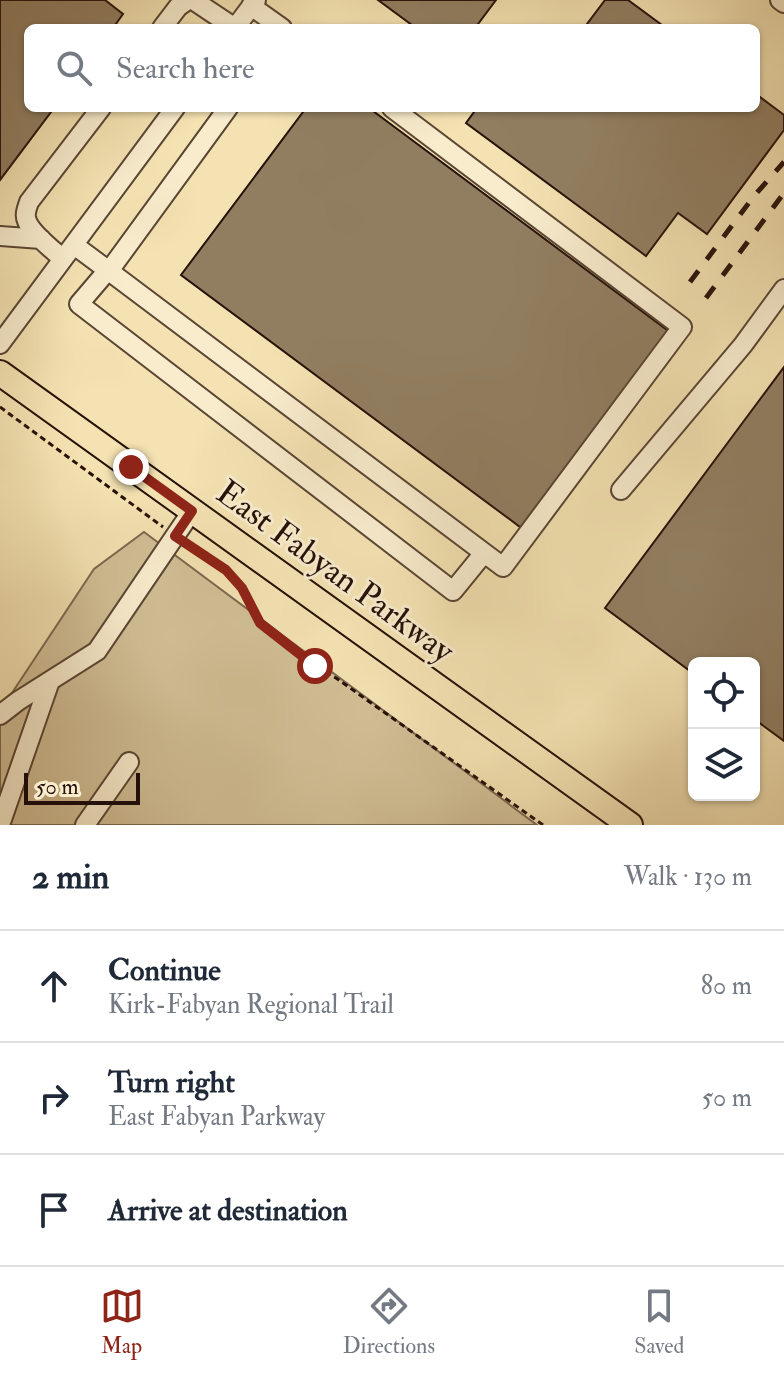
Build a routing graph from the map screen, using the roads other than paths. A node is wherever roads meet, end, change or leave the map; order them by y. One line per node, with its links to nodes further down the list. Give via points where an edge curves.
1 (190, 0): 3 (street); 4 (street)
2 (254, 3): 5 (street); 6 (street)
3 (165, 24)
4 (229, 24)
5 (238, 24)
6 (278, 24)
7 (98, 112): 12 (street, via 29,202 27,222)
8 (172, 112): 13 (street)
9 (225, 112): 14 (street)
10 (398, 112): 20 (street, via 682,327 503,567)
11 (0, 236): 12 (street)
12 (41, 239): 13 (street)
13 (68, 252): 14 (street); 16 (street)
14 (108, 271): 20 (street); 20 (street, via 79,304 453,591)
15 (784, 289): 18 (street)
16 (0, 344)
17 (0, 373): 19 (main road, East Fabyan Parkway)
18 (621, 490)
19 (192, 511): 21 (street, via 97,651); 26 (main road, East Fabyan Parkway)
20 (484, 553)
21 (50, 681): 22 (street); 24 (street)
22 (0, 715)
23 (129, 762): 25 (street)
24 (0, 825)
25 (85, 825)
26 (630, 825)

